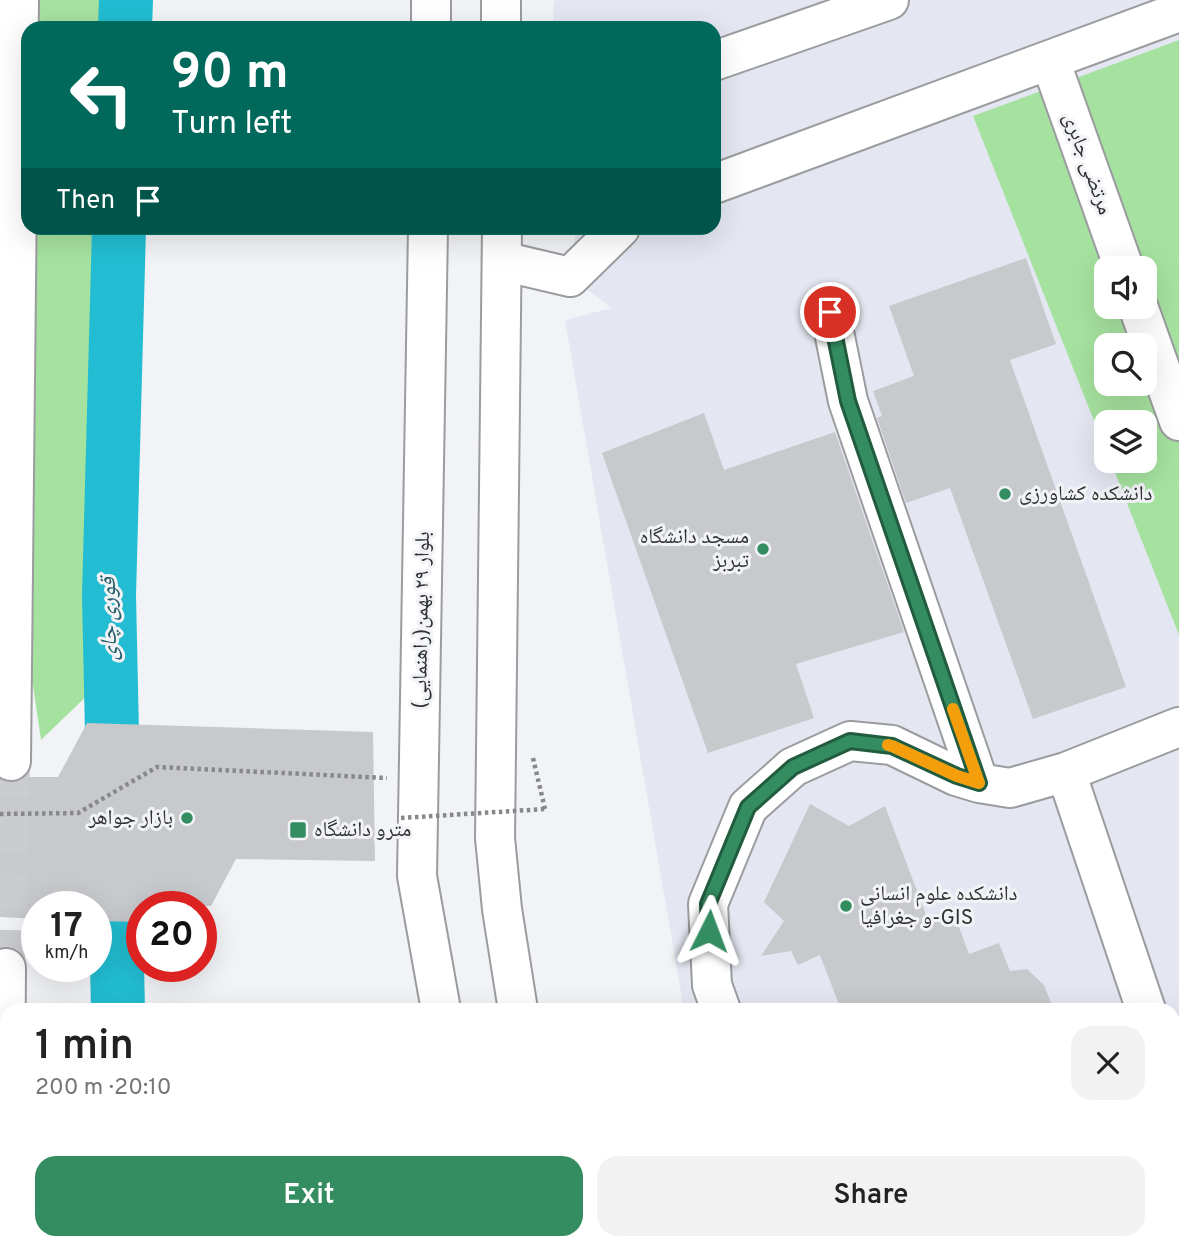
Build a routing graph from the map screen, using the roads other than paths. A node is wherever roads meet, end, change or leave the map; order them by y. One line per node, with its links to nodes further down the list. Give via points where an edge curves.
1 (19, 0): 19 (main road)
2 (431, 0): 6 (main road)
3 (501, 0): 7 (main road)
4 (889, 0): 8 (main road)
5 (1179, 12): 9 (main road)
6 (431, 21)
7 (501, 21)
8 (721, 59)
9 (1050, 60): 10 (main road); 14 (main road, مرتضی جابری)
10 (721, 181)
11 (428, 235): 24 (main road, بلوار ٢٩ بهمن(راهنمایی), via 417,876)
12 (613, 235): 13 (main road, via 570,277)
13 (502, 244): 25 (main road, via 495,838)
14 (1120, 256)
15 (830, 312): 21 (main road, via 848,401)
16 (1143, 319): 17 (main road)
17 (1179, 421)
18 (1179, 727): 20 (main road)
19 (12, 761)
20 (1066, 772): 21 (main road, via 1010,788); 27 (main road)
21 (979, 783): 26 (main road, via 892,746 850,741 793,767 748,807 708,904 712,985)
22 (6, 1003): 23 (main road, via 6,968)
23 (17, 1003)
24 (440, 1003)
25 (517, 1003)
26 (718, 1003)
27 (1144, 1003)

